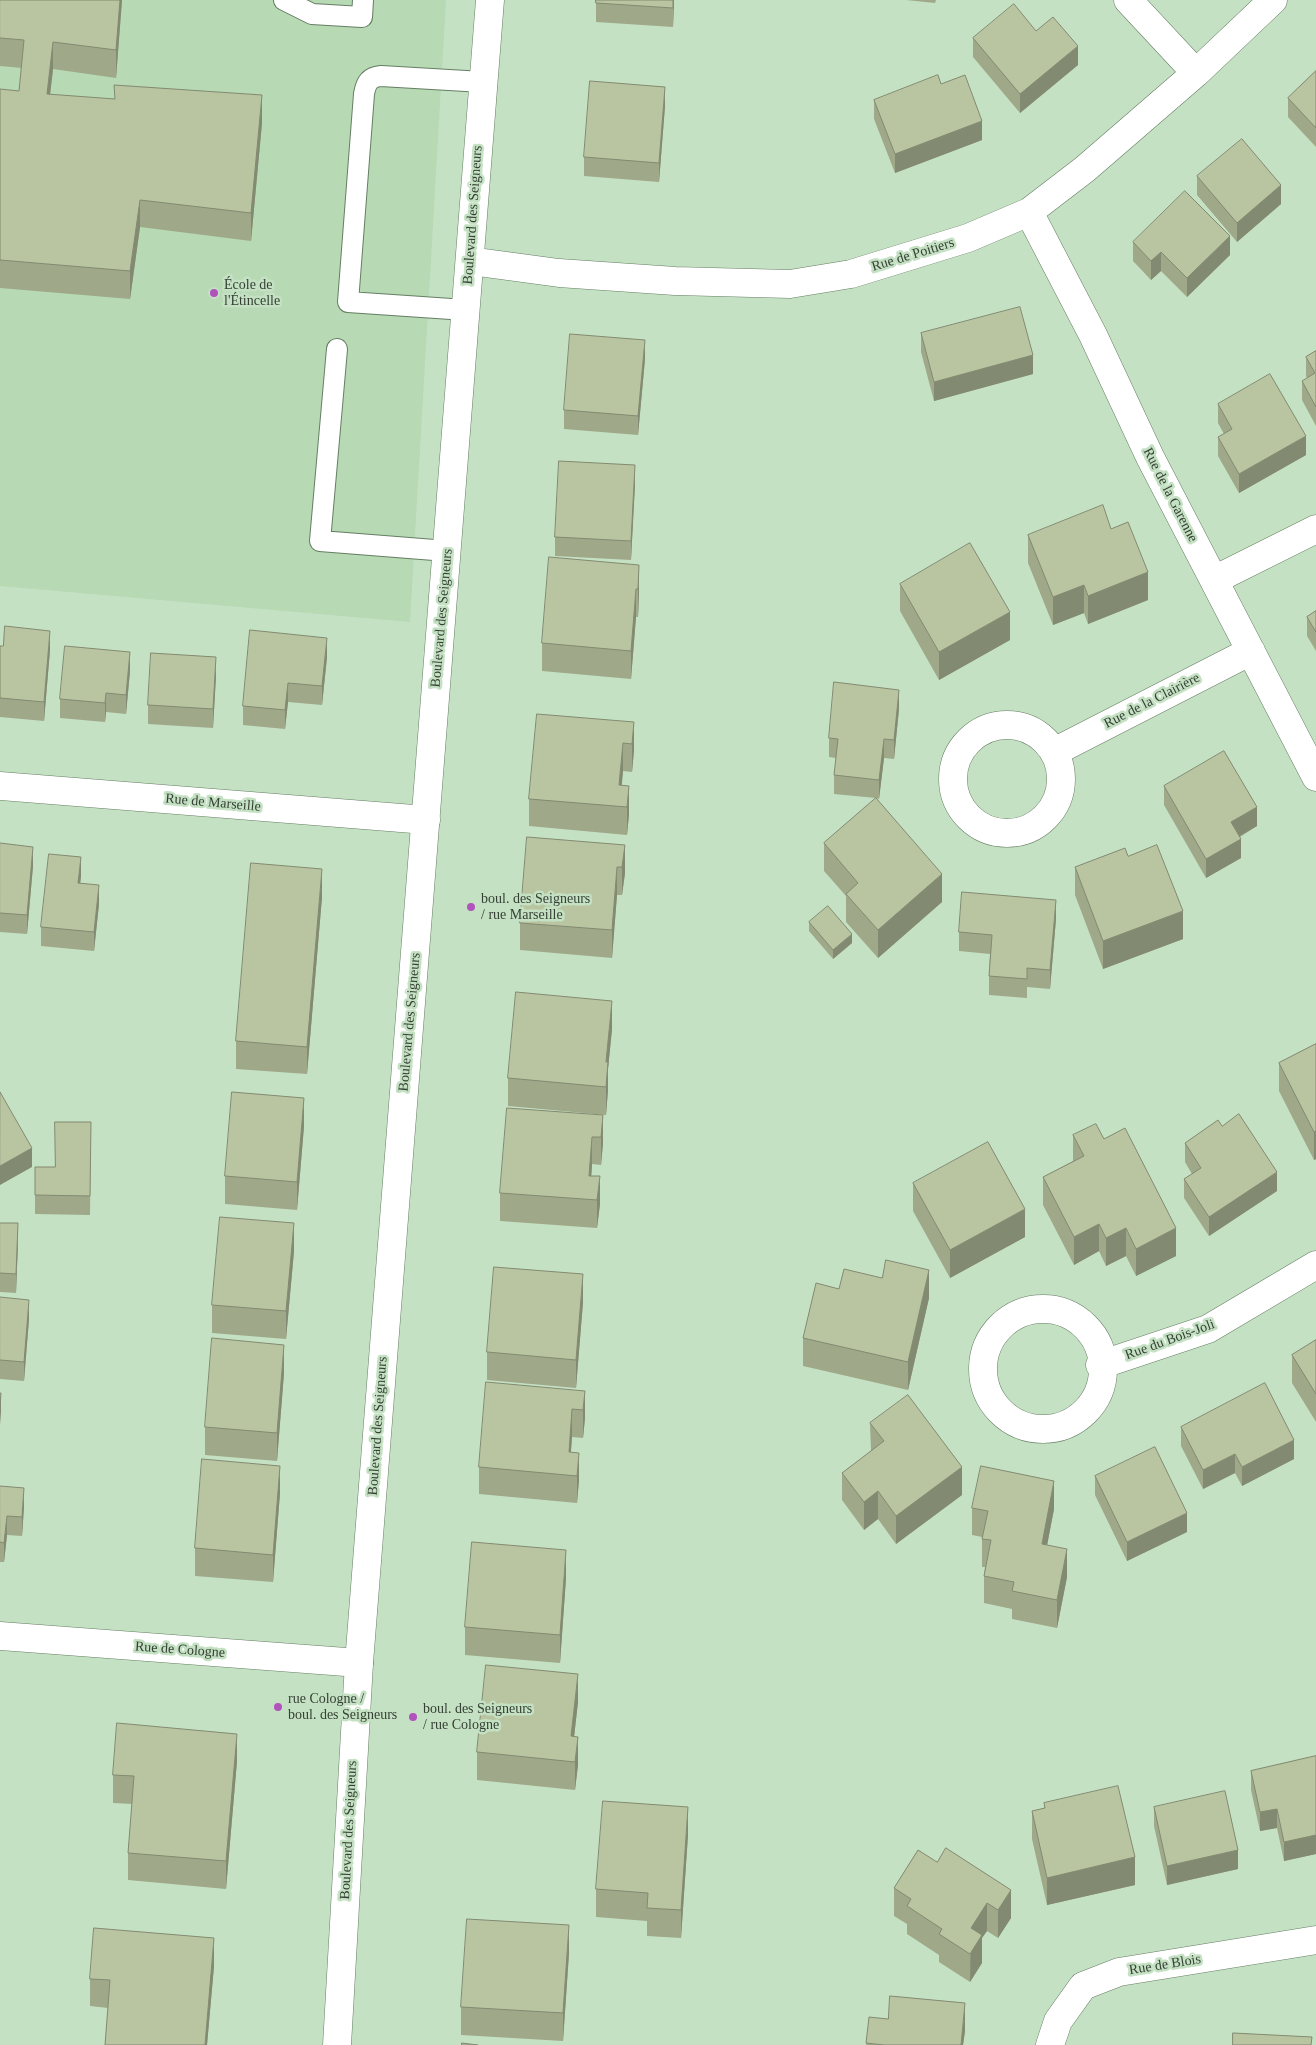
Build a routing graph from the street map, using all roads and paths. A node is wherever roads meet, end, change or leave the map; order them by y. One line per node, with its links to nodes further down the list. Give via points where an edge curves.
1 (284, 0): 2 (lane, via 312,14 362,18)
2 (364, 0)
3 (490, 0): 7 (street, Boulevard des Seigneurs)
4 (1128, 0): 6 (street)
5 (1273, 0): 6 (street, Rue de Poitiers)
6 (1196, 73): 8 (street, Rue de Poitiers, via 1085,169)
7 (484, 82): 9 (street, Boulevard des Seigneurs); 10 (lane, via 381,76 373,77 366,84 364,94 348,302)
8 (1029, 212): 9 (street, Rue de Poitiers, via 968,238 851,274 790,284 559,273); 14 (street, Rue de la Garenne)
9 (470, 261): 10 (street, Boulevard des Seigneurs)
10 (466, 310): 13 (street, Boulevard des Seigneurs)
11 (336, 349): 13 (lane, via 320,541)
12 (1316, 529): 14 (street)
13 (447, 550): 19 (street, Boulevard des Seigneurs)
14 (1214, 580): 15 (street, Rue de la Garenne)
15 (1251, 651): 16 (street, Rue de la Clairière); 17 (street, Rue de la Garenne)
16 (1054, 752)
17 (1316, 777)
18 (0, 786): 19 (street, Rue de Marseille)
19 (426, 820): 23 (street, Boulevard des Seigneurs)
20 (1316, 1266): 21 (street, Rue du Bois-Joli, via 1208,1329)
21 (1100, 1365): 21 (street, via 1099,1345 1089,1329 1074,1317 1056,1310 1036,1309 1017,1314 1001,1325 990,1340 983,1378 989,1398 1002,1414 1019,1426 1053,1429 1079,1419 1093,1404 1102,1385)
22 (0, 1636): 23 (street, Rue de Cologne)
23 (360, 1663): 25 (street, Boulevard des Seigneurs)
24 (1316, 1940): 26 (street, Rue de Blois, via 1119,1972 1083,1986 1058,2021)
25 (337, 2045)
26 (1050, 2045)

